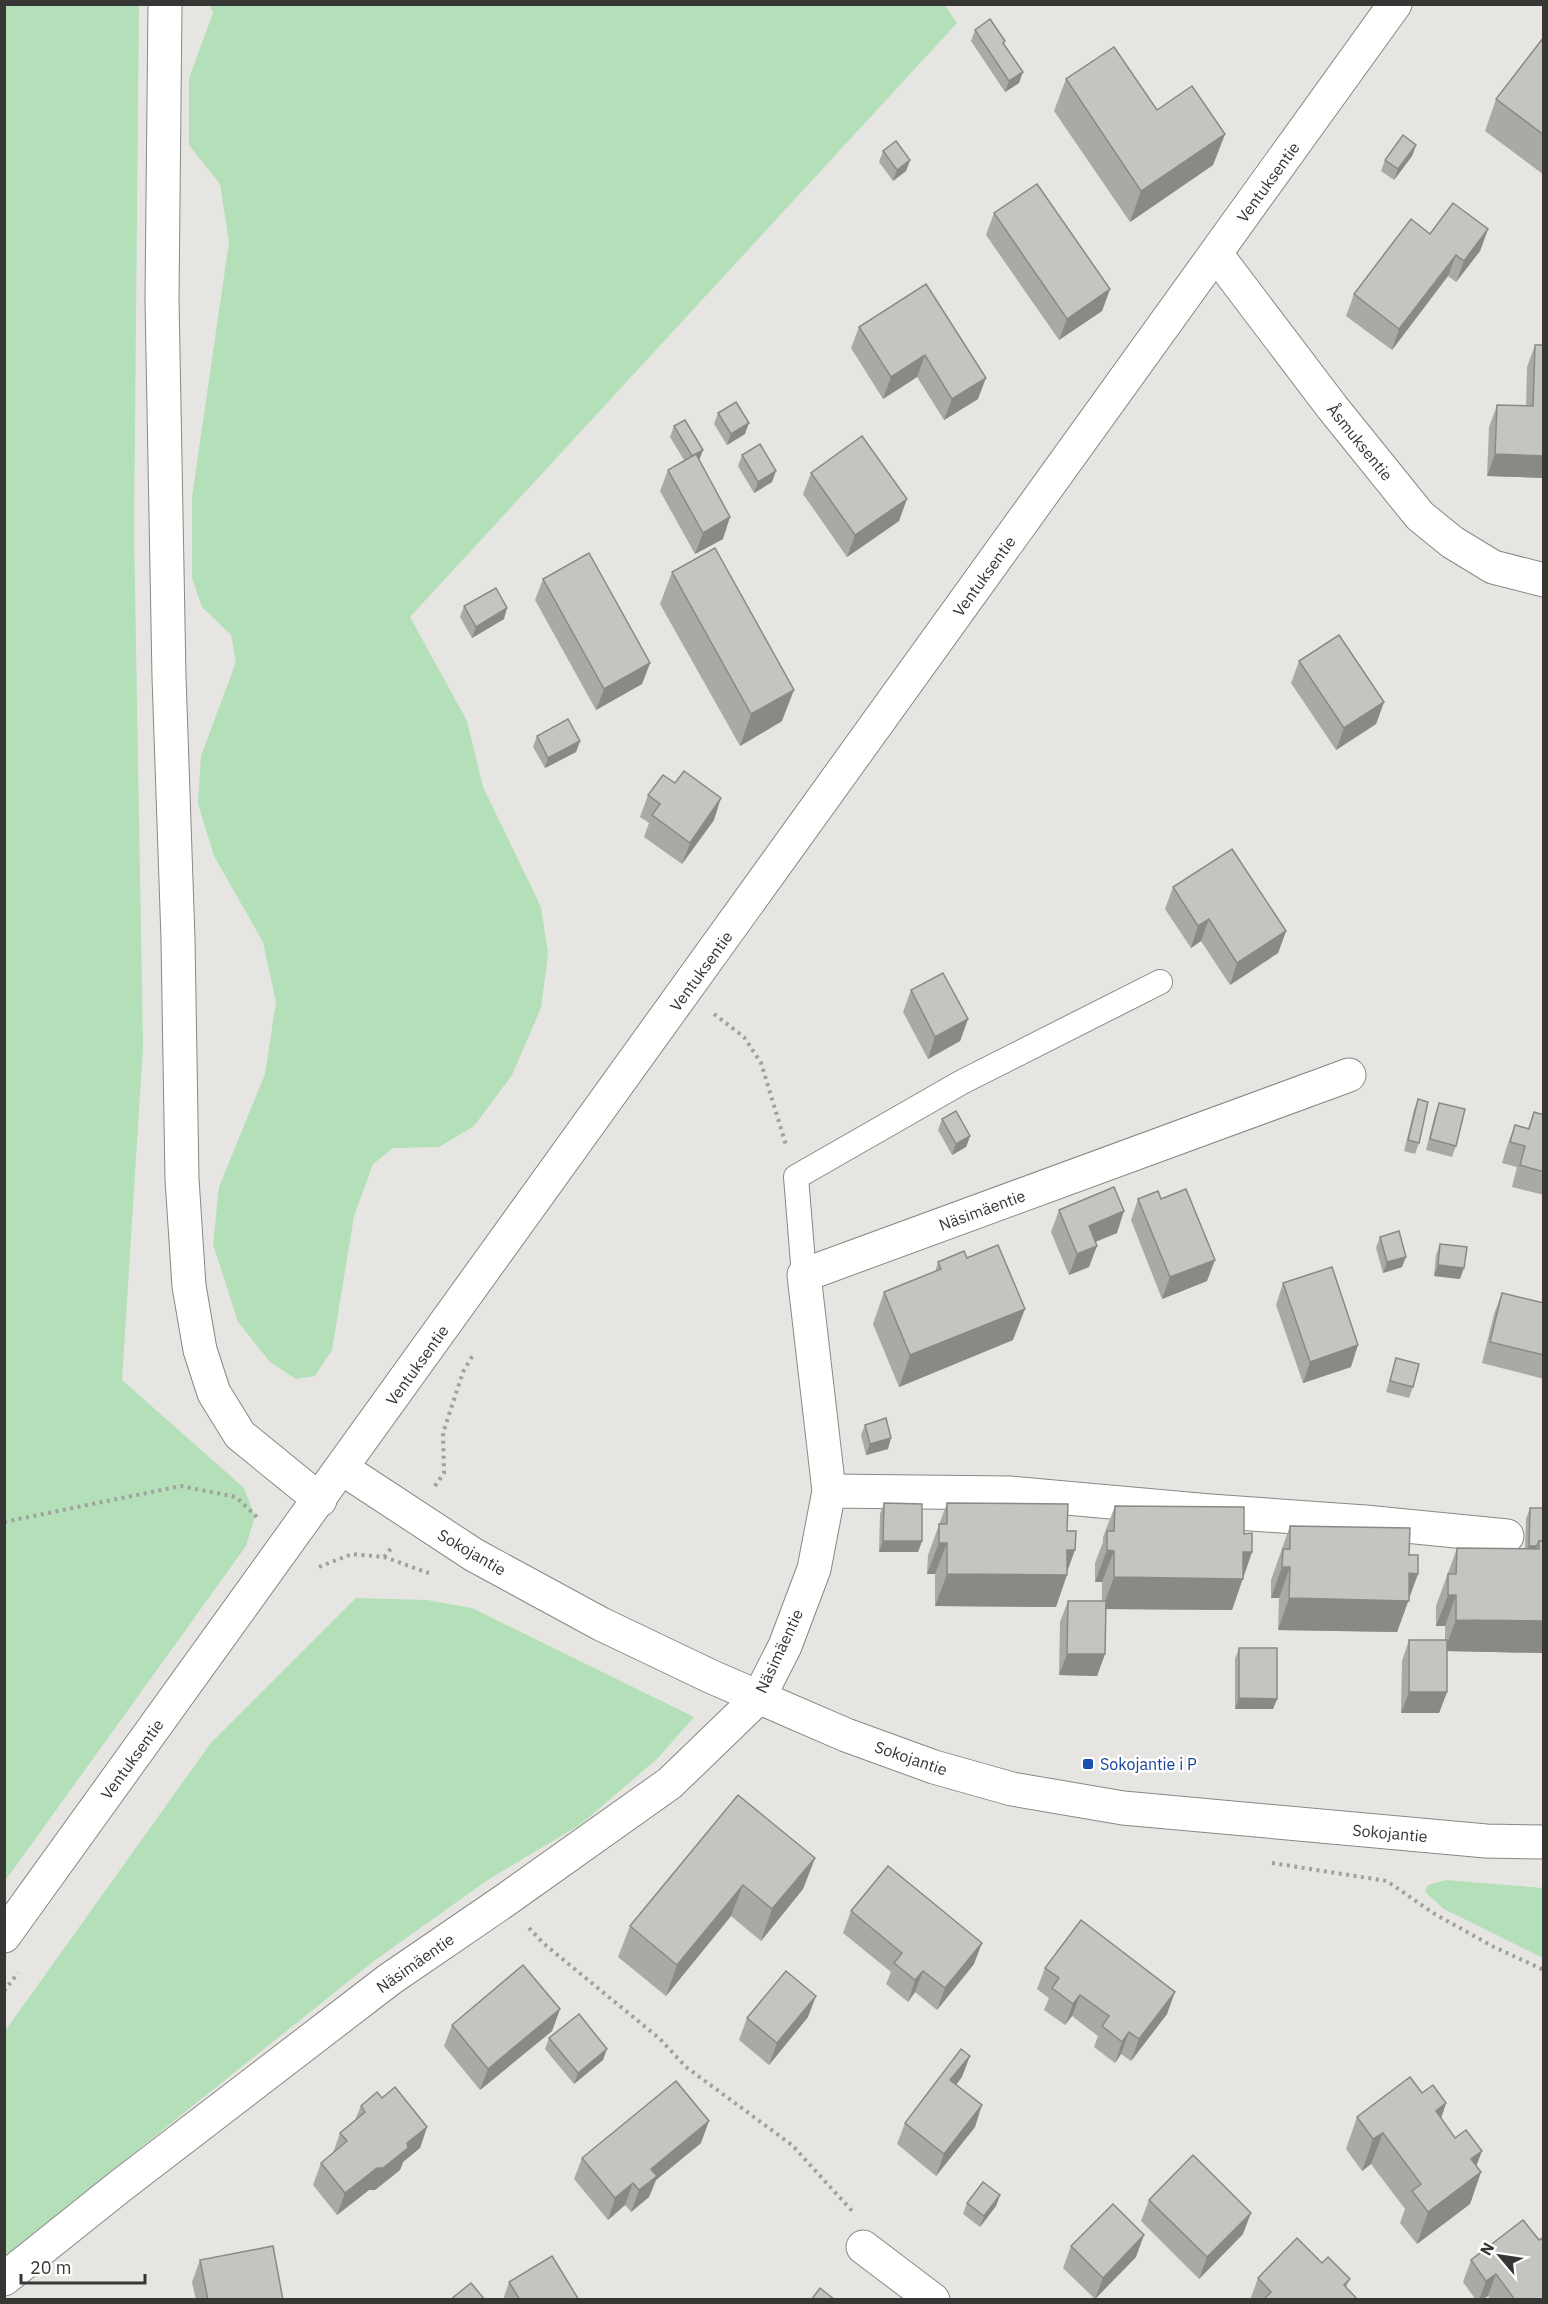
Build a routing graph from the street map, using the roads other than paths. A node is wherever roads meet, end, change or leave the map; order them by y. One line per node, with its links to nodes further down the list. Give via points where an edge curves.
1 (165, 4): 10 (street, via 162,299 168,665 182,1179 189,1286 200,1350 214,1393 240,1435)
2 (1395, 4): 3 (street, Ventuksentie)
3 (1216, 254): 4 (street, Åsmuksentie, via 1420,516 1493,567); 8 (street, Ventuksentie)
4 (1544, 580)
5 (1160, 982): 7 (lane, via 962,1083 796,1177)
6 (1349, 1075): 7 (street, Näsimäentie)
7 (804, 1275): 9 (street, Näsimäentie)
8 (343, 1469): 10 (street, Ventuksentie); 12 (street, Sokojantie, via 474,1555 601,1624)
9 (829, 1491): 11 (street, via 1010,1493); 12 (street, Näsimäentie, via 814,1569 785,1646)
10 (320, 1500): 14 (street, Ventuksentie)
11 (1507, 1536)
12 (759, 1697): 13 (street, Sokojantie, via 846,1735 934,1767 1012,1789 1123,1808 1486,1841); 16 (street, Näsimäentie, via 670,1783 390,1979)
13 (1544, 1842)
14 (4, 1936)
15 (864, 2247): 17 (street)
16 (4, 2279)
17 (933, 2300)

